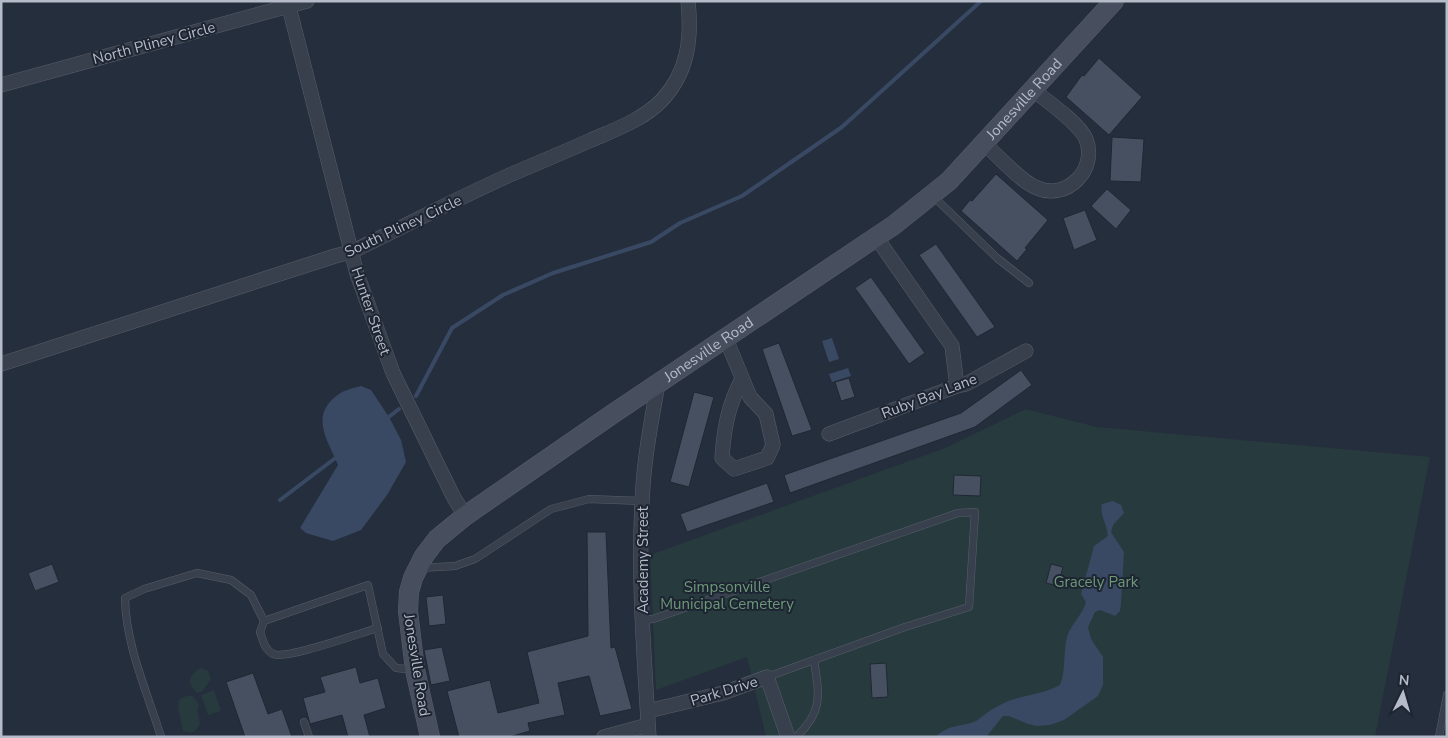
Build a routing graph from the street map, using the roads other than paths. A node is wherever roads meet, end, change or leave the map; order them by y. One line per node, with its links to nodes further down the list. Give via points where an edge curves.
1 (307, 1): 4 (street, North Pliney Circle)
2 (688, 1): 10 (street, South Pliney Circle, via 690,39 685,61 675,83 660,102 621,127 510,175)
3 (1114, 1): 6 (street, Jonesville Road)
4 (289, 7): 5 (street, North Pliney Circle); 10 (street, Hunter Street)
5 (1, 85)
6 (1033, 90): 7 (street, Jonesville Road); 7 (street, via 1069,119 1086,139 1088,157 1080,177 1066,188 1038,189 1028,184)
7 (985, 144): 8 (street, Jonesville Road)
8 (932, 195): 9 (street, Jonesville Road); 11 (lane, via 997,258)
9 (876, 237): 12 (street, Jonesville Road); 17 (street, via 952,346)
10 (351, 252): 14 (street, South Pliney Circle); 20 (street, Hunter Street, via 393,372)
11 (1029, 283)
12 (726, 339): 15 (street); 16 (street, Jonesville Road)
13 (1026, 351): 17 (street, Ruby Bay Lane, via 966,384)
14 (1, 364)
15 (742, 379): 15 (street, via 750,397 766,414 773,445 767,458 734,469 722,458 724,433 732,399)
16 (658, 384): 19 (street, Academy Street, via 646,453); 20 (street, Jonesville Road)
17 (956, 386): 18 (street, Ruby Bay Lane)
18 (829, 434)
19 (642, 501): 21 (lane, via 588,499 551,509 475,559 455,566); 22 (street, Academy Street)
20 (464, 516): 21 (street, Jonesville Road, via 437,539)
21 (417, 569): 26 (street, Jonesville Road, via 409,592 408,611)
22 (643, 620): 25 (lane, via 958,513 975,512 969,607); 30 (street, Academy Street)
23 (264, 621): 24 (lane, via 260,632 267,650 276,656); 24 (lane, via 368,585); 31 (lane, via 250,595 230,580 197,573 125,598 133,652)
24 (378, 628): 26 (lane, via 383,654 396,668)
25 (814, 660): 27 (lane); 36 (lane, via 819,696 817,709 808,727)
26 (415, 670): 33 (street, Jonesville Road)
27 (767, 677): 30 (street, Park Drive); 35 (street, Park Drive)
28 (1446, 695): 37 (lane)
29 (304, 722): 32 (lane)
30 (648, 724): 34 (street, Park Drive)
31 (161, 737)
32 (309, 737)
33 (430, 737)
34 (604, 737)
35 (788, 737)
36 (796, 737)
37 (1439, 737)

